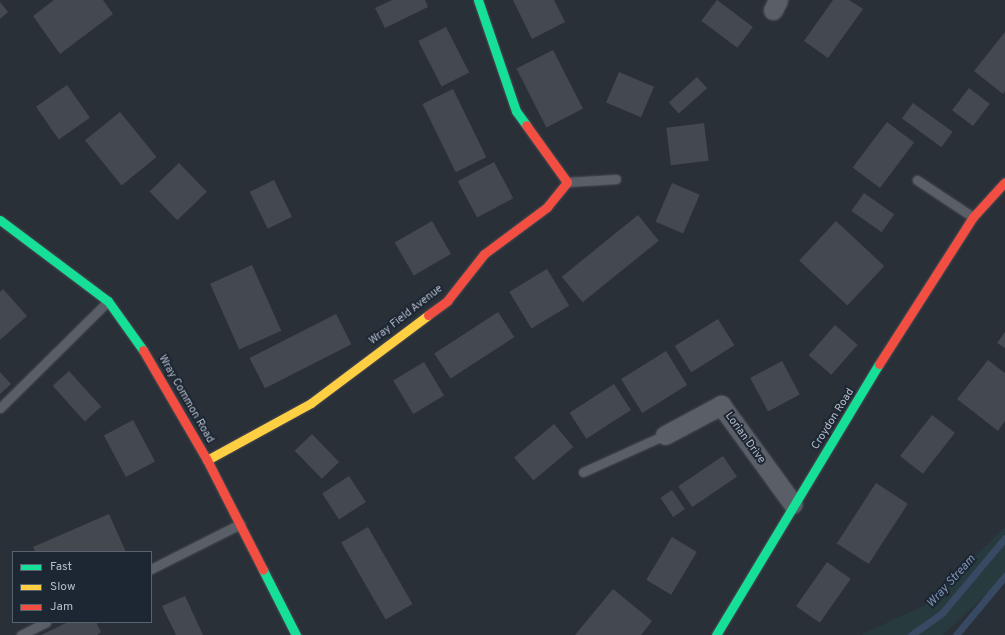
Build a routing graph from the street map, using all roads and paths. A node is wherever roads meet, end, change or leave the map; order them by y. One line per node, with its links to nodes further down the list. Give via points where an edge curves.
1 (478, 0): 4 (street, via 516,111)
2 (616, 179): 4 (lane)
3 (917, 180): 6 (lane)
4 (567, 182): 11 (street, Wray Field Avenue, via 547,207 484,254 447,301 311,403)
5 (1005, 182): 6 (street, Croydon Road)
6 (973, 217): 13 (street, Croydon Road, via 921,294)
7 (0, 220): 8 (street, Wray Common Road)
8 (108, 301): 9 (lane); 11 (street, Wray Common Road, via 156,367)
9 (0, 408)
10 (665, 435): 12 (lane); 13 (street, Lorian Drive, via 720,405)
11 (207, 460): 14 (street, Wray Common Road)
12 (583, 472)
13 (793, 504): 19 (street, Croydon Road)
14 (240, 524): 15 (lane); 18 (street, Wray Common Road)
15 (152, 568)
16 (44, 623): 17 (lane)
17 (21, 635)
18 (296, 635)
19 (716, 635)

